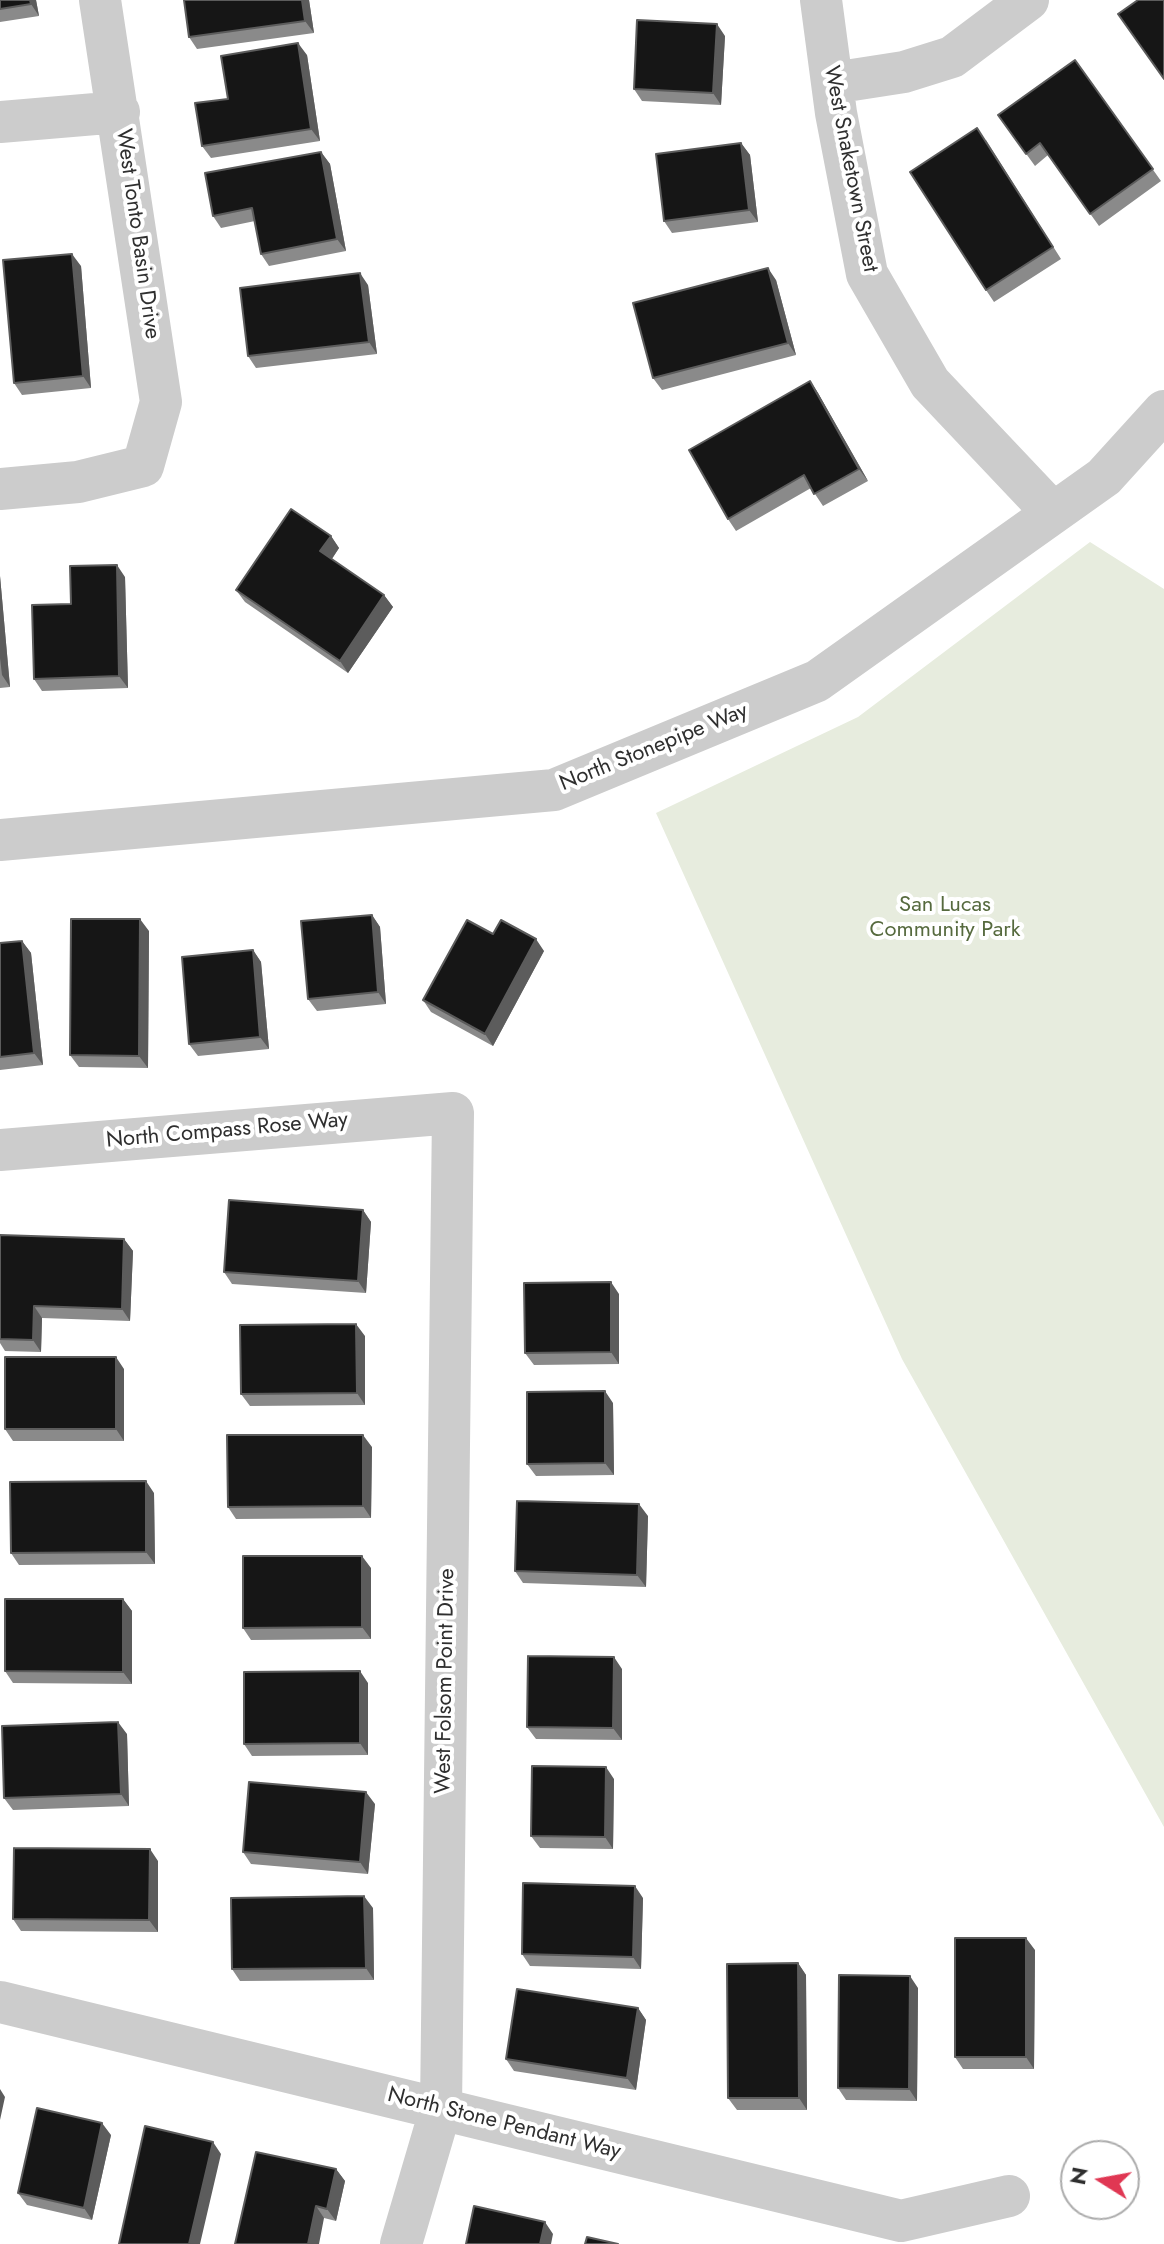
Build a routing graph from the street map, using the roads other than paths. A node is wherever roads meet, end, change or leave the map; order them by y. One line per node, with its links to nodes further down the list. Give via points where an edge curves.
1 (100, 0): 5 (street, West Tonto Basin Drive)
2 (821, 0): 4 (street, West Snaketown Street)
3 (1028, 0): 4 (street, via 952,57 904,72)
4 (833, 83): 9 (street, West Snaketown Street, via 867,274 930,383)
5 (119, 112): 6 (street); 8 (street, West Tonto Basin Drive, via 161,402 143,466 78,482)
6 (0, 122)
7 (1164, 411): 9 (street, North Stonepipe Way, via 1104,477)
8 (0, 489)
9 (1053, 513): 10 (street, North Stonepipe Way, via 817,681 554,790)
10 (0, 840)
11 (453, 1113): 12 (street, North Compass Rose Way); 14 (street, West Folsom Point Drive)
12 (0, 1150)
13 (0, 2002): 14 (street, North Stone Pendant Way)
14 (441, 2108): 15 (street, North Stone Pendant Way, via 901,2221); 16 (street, West Folsom Point Drive)
15 (1009, 2196)
16 (401, 2244)

